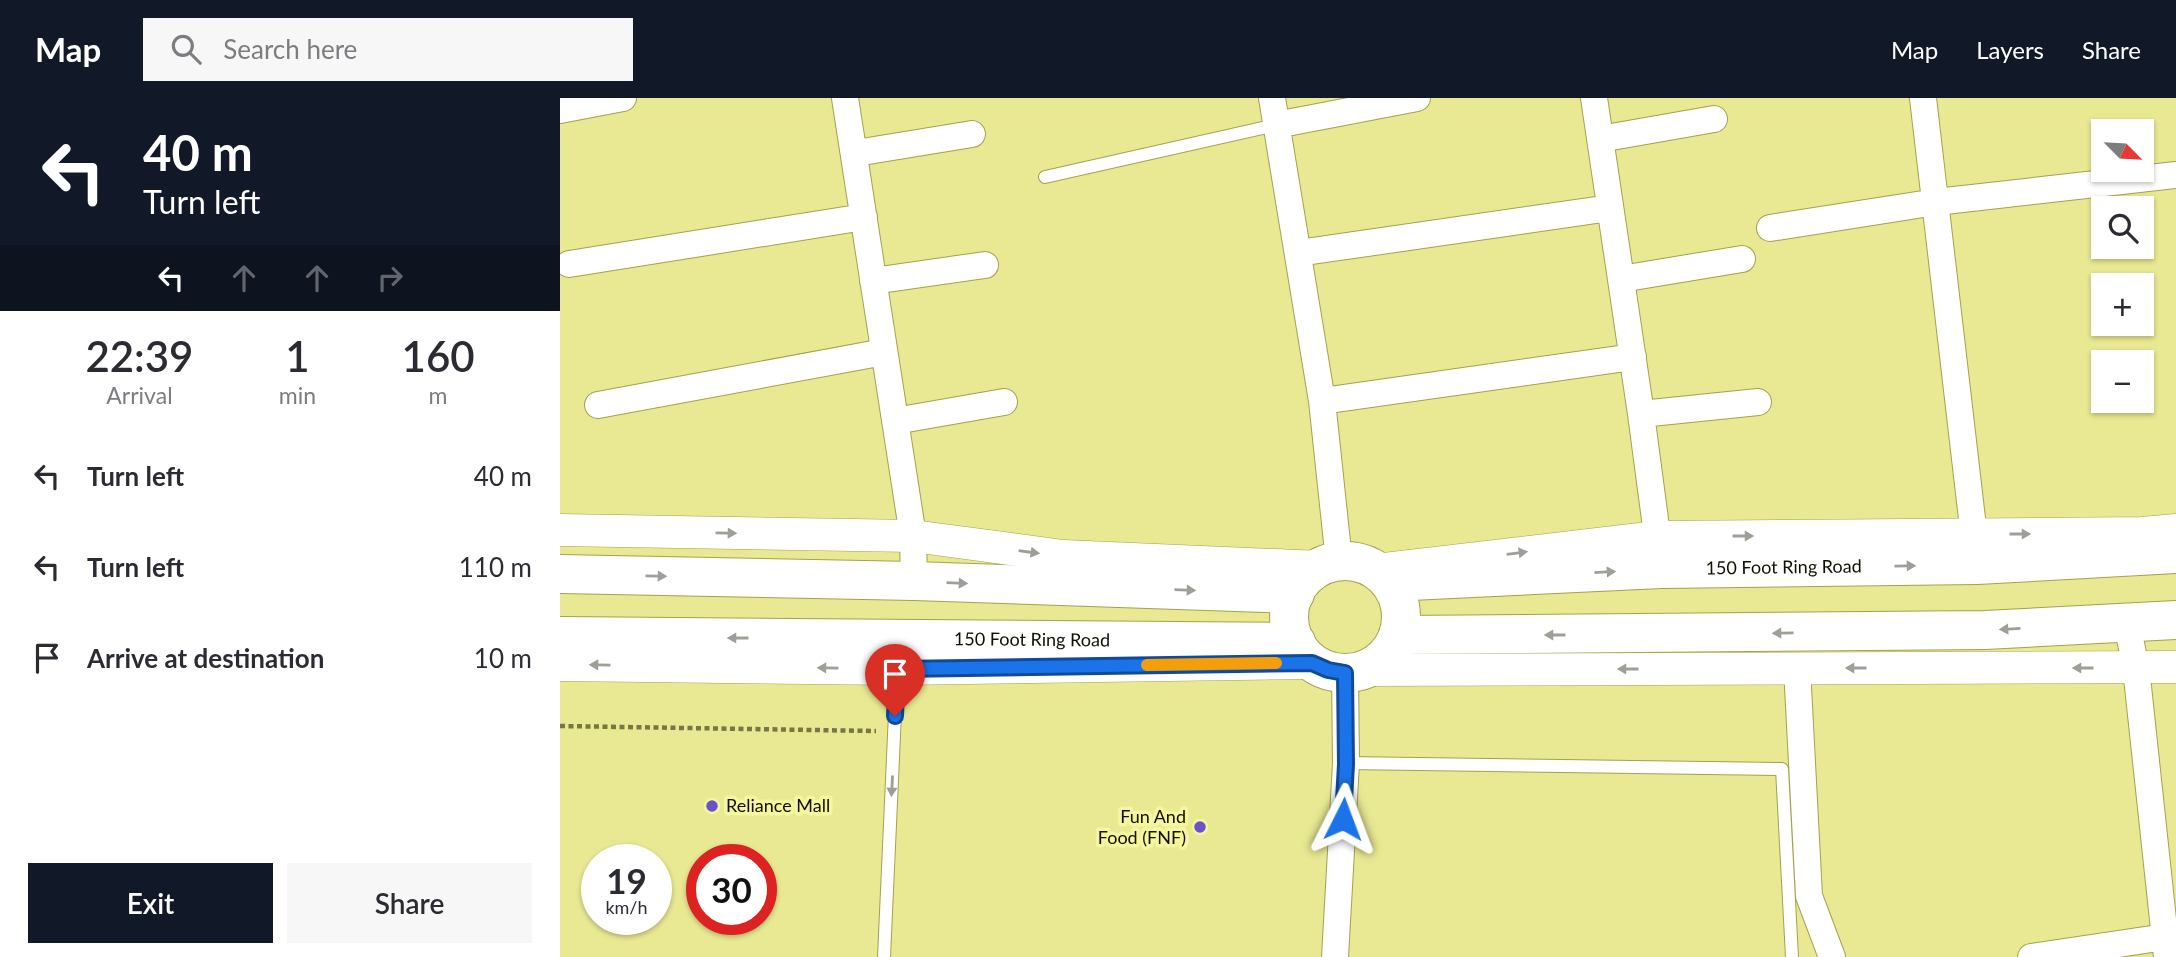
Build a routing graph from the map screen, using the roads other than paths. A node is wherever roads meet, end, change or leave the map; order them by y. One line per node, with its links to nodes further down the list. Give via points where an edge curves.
1 (623, 98): 7 (street)
2 (845, 98): 12 (street)
3 (1272, 98): 9 (street)
4 (1417, 98): 9 (street)
5 (1594, 98): 11 (street)
6 (1923, 98): 15 (street)
7 (560, 110)
8 (1714, 119): 11 (street)
9 (1276, 125): 14 (lane); 19 (street)
10 (972, 134): 12 (street)
11 (1600, 139): 16 (street)
12 (856, 153): 17 (street)
13 (2176, 175): 15 (street)
14 (1045, 177)
15 (1936, 202): 18 (street); 37 (street)
16 (1610, 208): 19 (street); 23 (street)
17 (864, 217): 21 (street); 24 (street)
18 (1770, 228)
19 (1298, 253): 27 (street)
20 (1742, 259): 23 (street)
21 (569, 264)
22 (985, 265): 24 (street)
23 (1621, 279): 26 (street)
24 (873, 281): 25 (street)
25 (884, 352): 30 (street); 32 (street)
26 (1633, 357): 27 (street); 31 (street)
27 (1322, 401): 40 (street)
28 (1004, 402): 32 (street)
29 (1758, 402): 31 (street)
30 (598, 405)
31 (1641, 414): 38 (street)
32 (895, 421): 35 (street)
33 (560, 530): 35 (street, one-way to 35)
34 (2176, 530): 37 (street, one-way to 34)
35 (913, 536): 40 (street, one-way to 40, via 1063,556); 43 (street)
36 (560, 549): 41 (highway)
37 (1976, 549): 38 (highway, 150 Foot Ring Road, one-way to 37); 39 (highway, 150 Foot Ring Road)
38 (1659, 553): 42 (highway, 150 Foot Ring Road, one-way to 38)
39 (2176, 554)
40 (1330, 564): 42 (highway, via 1358,562); 44 (highway, via 1306,578)
41 (574, 574): 43 (highway, one-way to 43)
42 (1383, 576): 47 (highway, via 1399,599)
43 (914, 581): 44 (highway, one-way to 44)
44 (1295, 594): 49 (highway, via 1291,631)
45 (2176, 620): 46 (highway)
46 (2127, 624): 47 (highway, one-way to 47, via 1985,630); 53 (street)
47 (1398, 635): 49 (highway, via 1384,657)
48 (560, 636): 49 (highway, 150 Foot Ring Road, one-way to 48)
49 (1329, 662): 52 (street, one-way to 49); 54 (street); 55 (street)
50 (560, 665): 54 (street, one-way to 50)
51 (2176, 667): 53 (street)
52 (1797, 668): 53 (street, one-way to 52); 61 (street, via 1809,897)
53 (2136, 668): 56 (street)
54 (897, 669): 58 (lane, one-way to 58)
55 (1346, 764): 59 (street); 60 (lane, via 1782,769)
56 (2164, 818): 57 (street)
57 (2166, 947): 62 (street)
58 (884, 957)
59 (1335, 957)
60 (1792, 957)
61 (1832, 957)
62 (2031, 957)

